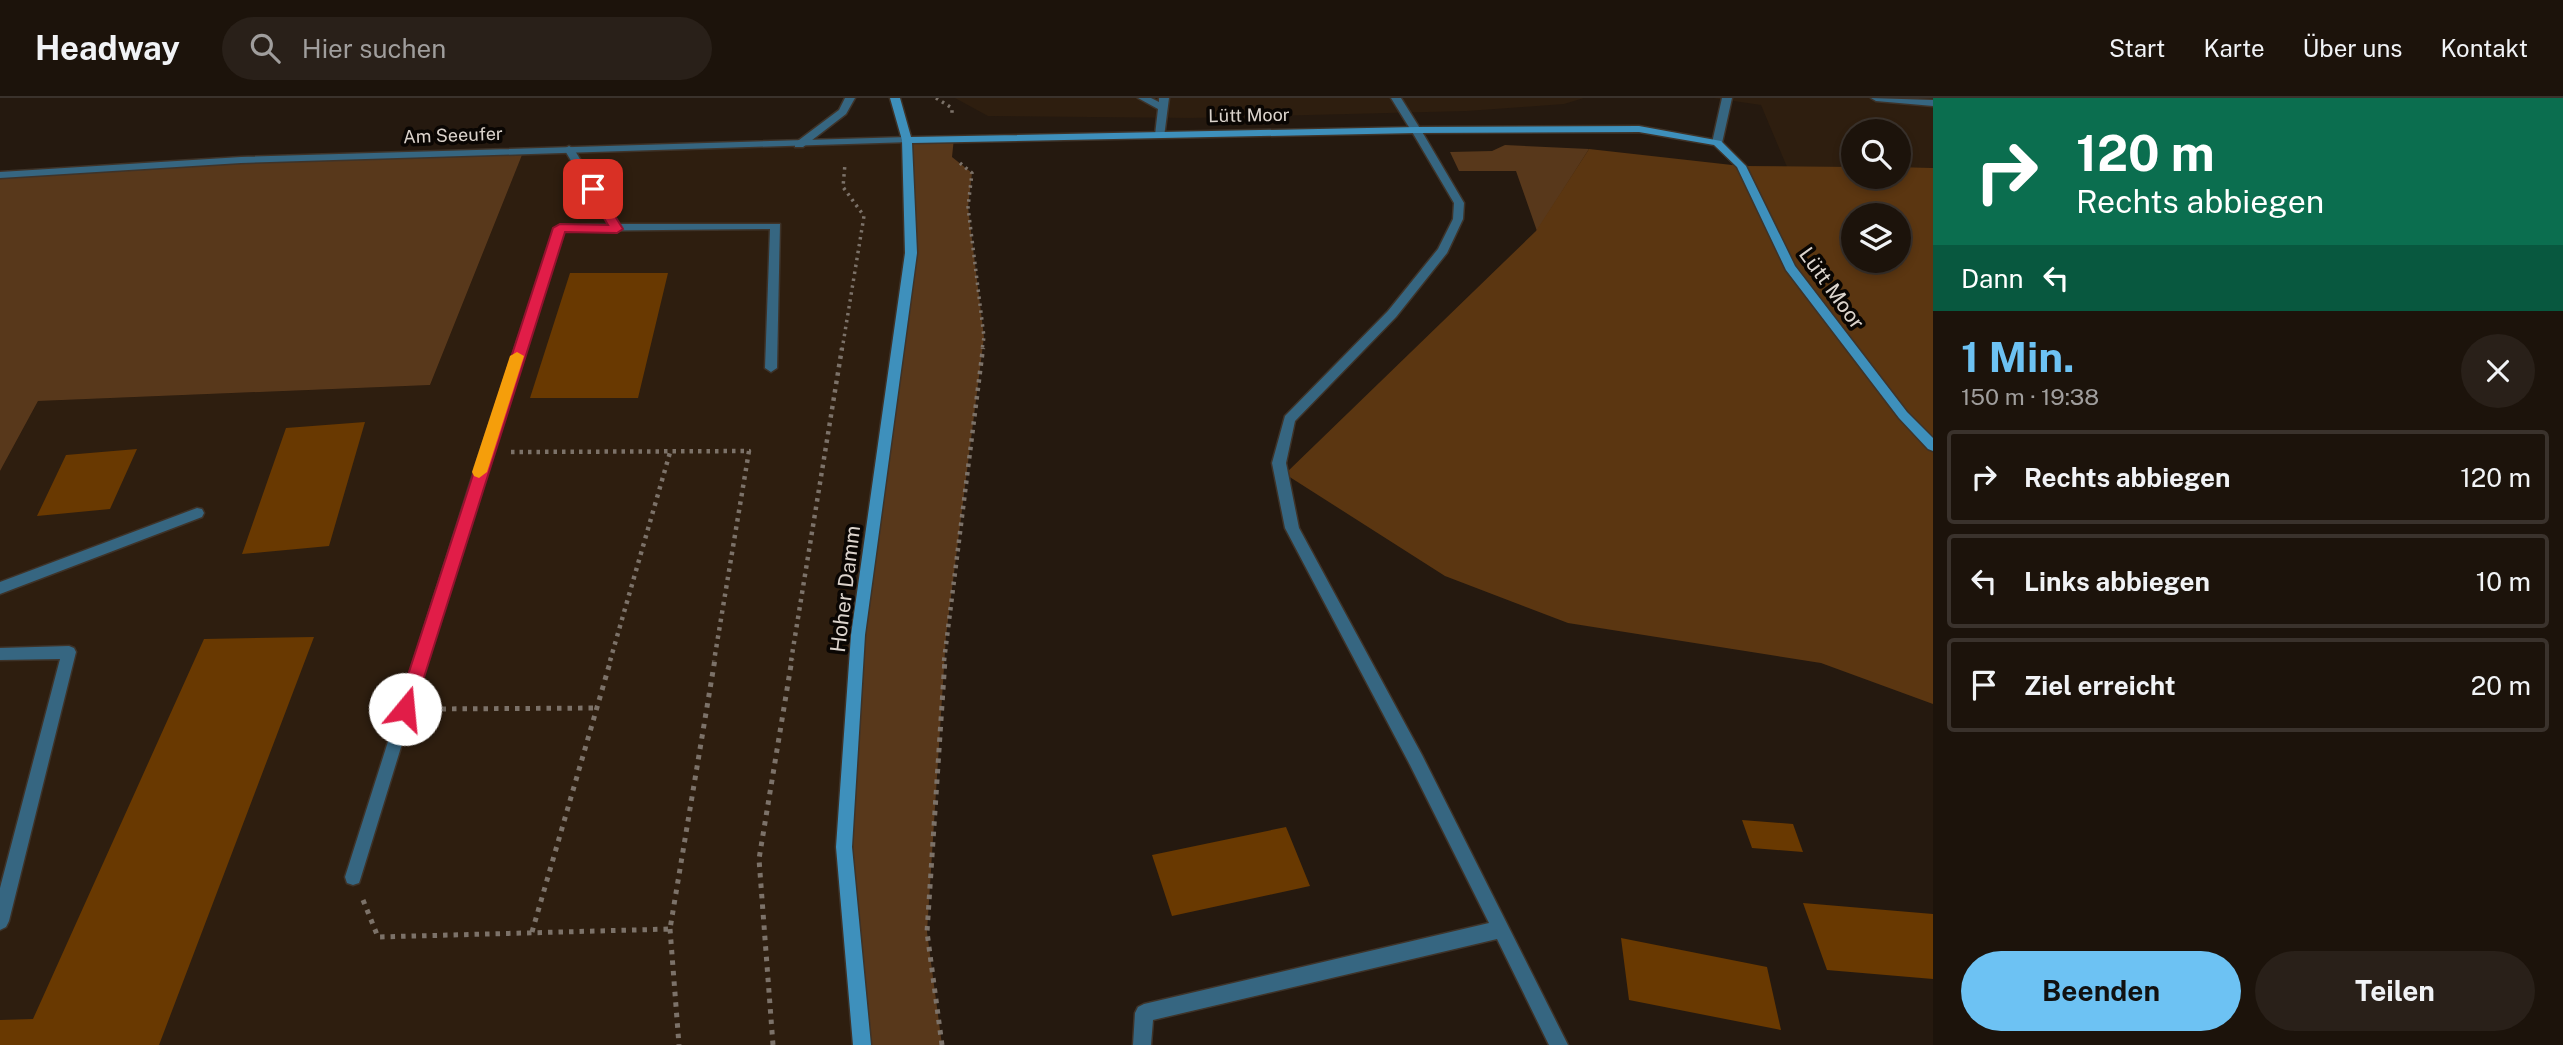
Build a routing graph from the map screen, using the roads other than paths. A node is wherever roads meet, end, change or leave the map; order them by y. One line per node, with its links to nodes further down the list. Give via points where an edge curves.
1 (850, 98): 13 (street, via 843,112)
2 (895, 98): 11 (main road, Hoher Damm)
3 (1143, 98): 7 (street)
4 (1396, 98): 9 (street)
5 (1727, 98): 12 (street)
6 (1876, 98): 8 (street)
7 (1164, 103): 10 (street)
8 (1933, 103)
9 (1416, 130): 10 (main road, Lütt Moor); 12 (main road, Lütt Moor, via 1639,130); 24 (street, via 1459,203 1458,219 1443,250 1392,314 1289,419 1279,463 1292,528)
10 (1160, 135): 11 (main road, Lütt Moor)
11 (907, 140): 13 (street, Am Seeufer); 25 (main road, Hoher Damm, via 911,253 858,635 844,847)
12 (1717, 143): 18 (main road, Lütt Moor, via 1741,166 1790,267 1903,415)
13 (799, 145): 14 (street, Am Seeufer)
14 (569, 149): 15 (street, Am Seeufer, via 241,160); 16 (street)
15 (0, 175)
16 (617, 229): 17 (street, via 776,226); 22 (street, via 560,228)
17 (771, 368)
18 (1933, 446)
19 (197, 513): 20 (street)
20 (0, 588)
21 (0, 654): 23 (street, via 69,652)
22 (353, 877)
23 (0, 921)
24 (1501, 929): 26 (street, via 1144,1013); 27 (street)
25 (862, 1045)
26 (1142, 1045)
27 (1559, 1045)

